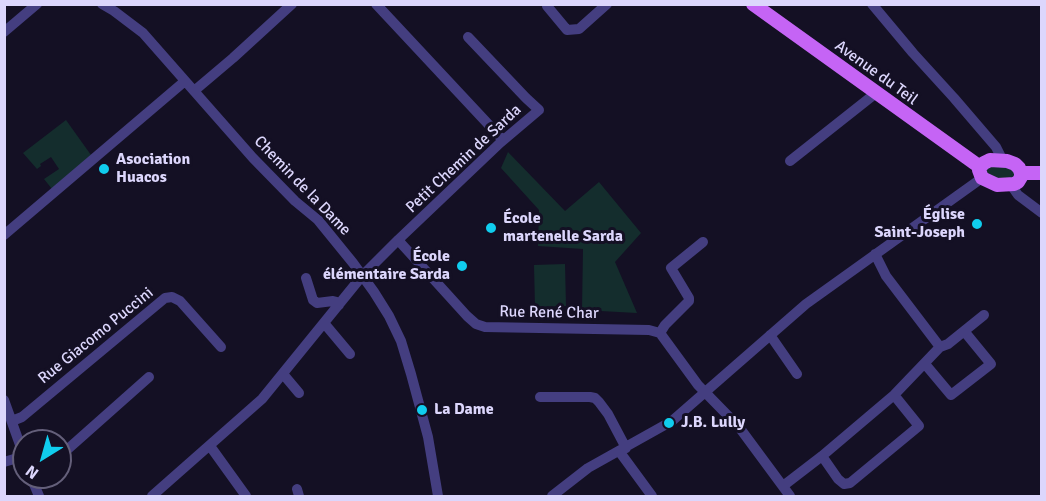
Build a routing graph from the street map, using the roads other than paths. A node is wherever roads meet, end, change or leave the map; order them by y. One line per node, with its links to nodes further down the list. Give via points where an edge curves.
1 (37, 4): 9 (street)
2 (102, 4): 11 (street, Chemin de la Dame, via 143,33)
3 (292, 4): 12 (street)
4 (376, 4): 14 (street)
5 (607, 4): 8 (street, via 579,29 567,30)
6 (753, 4): 13 (main road, Avenue du Teil)
7 (872, 4): 15 (street, via 996,147)
8 (547, 6)
9 (4, 32)
10 (468, 37): 14 (street, Petit Chemin de Sarda, via 539,110)
11 (184, 81): 12 (street, Chemin de la Dame); 22 (street)
12 (194, 91): 26 (street, Chemin de la Dame, via 283,189 318,220)
13 (876, 93): 16 (street); 18 (main road, Avenue du Teil)
14 (503, 140): 23 (street, Petit Chemin de Sarda)
15 (1000, 160): 18 (main road, via 984,163); 19 (main road, via 1015,164)
16 (790, 161)
17 (1041, 172): 19 (main road)
18 (981, 173): 20 (main road, via 998,185); 25 (street)
19 (1021, 173): 20 (main road, via 1018,182)
20 (1011, 185): 21 (street)
21 (1041, 213)
22 (4, 235)
23 (398, 240): 26 (street, Petit Chemin de Sarda); 32 (street, Rue René Char, via 476,324)
24 (703, 242): 32 (street, via 671,268 689,301)
25 (875, 254): 33 (street); 35 (street, via 886,276)
26 (363, 276): 28 (street, Petit Chemin de Sarda); 55 (street, Chemin de la Dame, via 401,341 428,437)
27 (306, 278): 28 (street, via 313,300)
28 (339, 305): 30 (street, Petit Chemin de Sarda)
29 (984, 315): 31 (street)
30 (324, 323): 36 (street); 38 (street, Petit Chemin de Sarda)
31 (964, 331): 35 (street); 37 (street, via 991,364 951,395)
32 (660, 333): 42 (street)
33 (770, 335): 39 (street); 42 (street)
34 (221, 347): 46 (street, Rue Giacomo Puccini, via 180,301 165,298 22,417)
35 (940, 347): 37 (street)
36 (350, 354)
37 (925, 364): 43 (street)
38 (283, 374): 41 (street); 49 (street, Petit Chemin de Sarda, via 262,399)
39 (797, 374)
40 (149, 377): 48 (street)
41 (298, 393)
42 (706, 393): 50 (street, via 672,421); 52 (street, via 739,427)
43 (894, 395): 51 (street); 51 (street, via 919,426 850,483 838,479)
44 (540, 397): 50 (street, via 595,398 608,414)
45 (4, 400): 46 (street)
46 (12, 421): 47 (street)
47 (15, 429)
48 (72, 445)
49 (210, 446): 53 (street, Petit Chemin de Sarda); 54 (street)
50 (623, 449): 56 (street, via 579,474); 57 (street)
51 (822, 456): 52 (street)
52 (783, 486): 58 (street)
53 (152, 496)
54 (246, 496)
55 (438, 496)
56 (552, 496)
57 (652, 496)
58 (790, 496)

